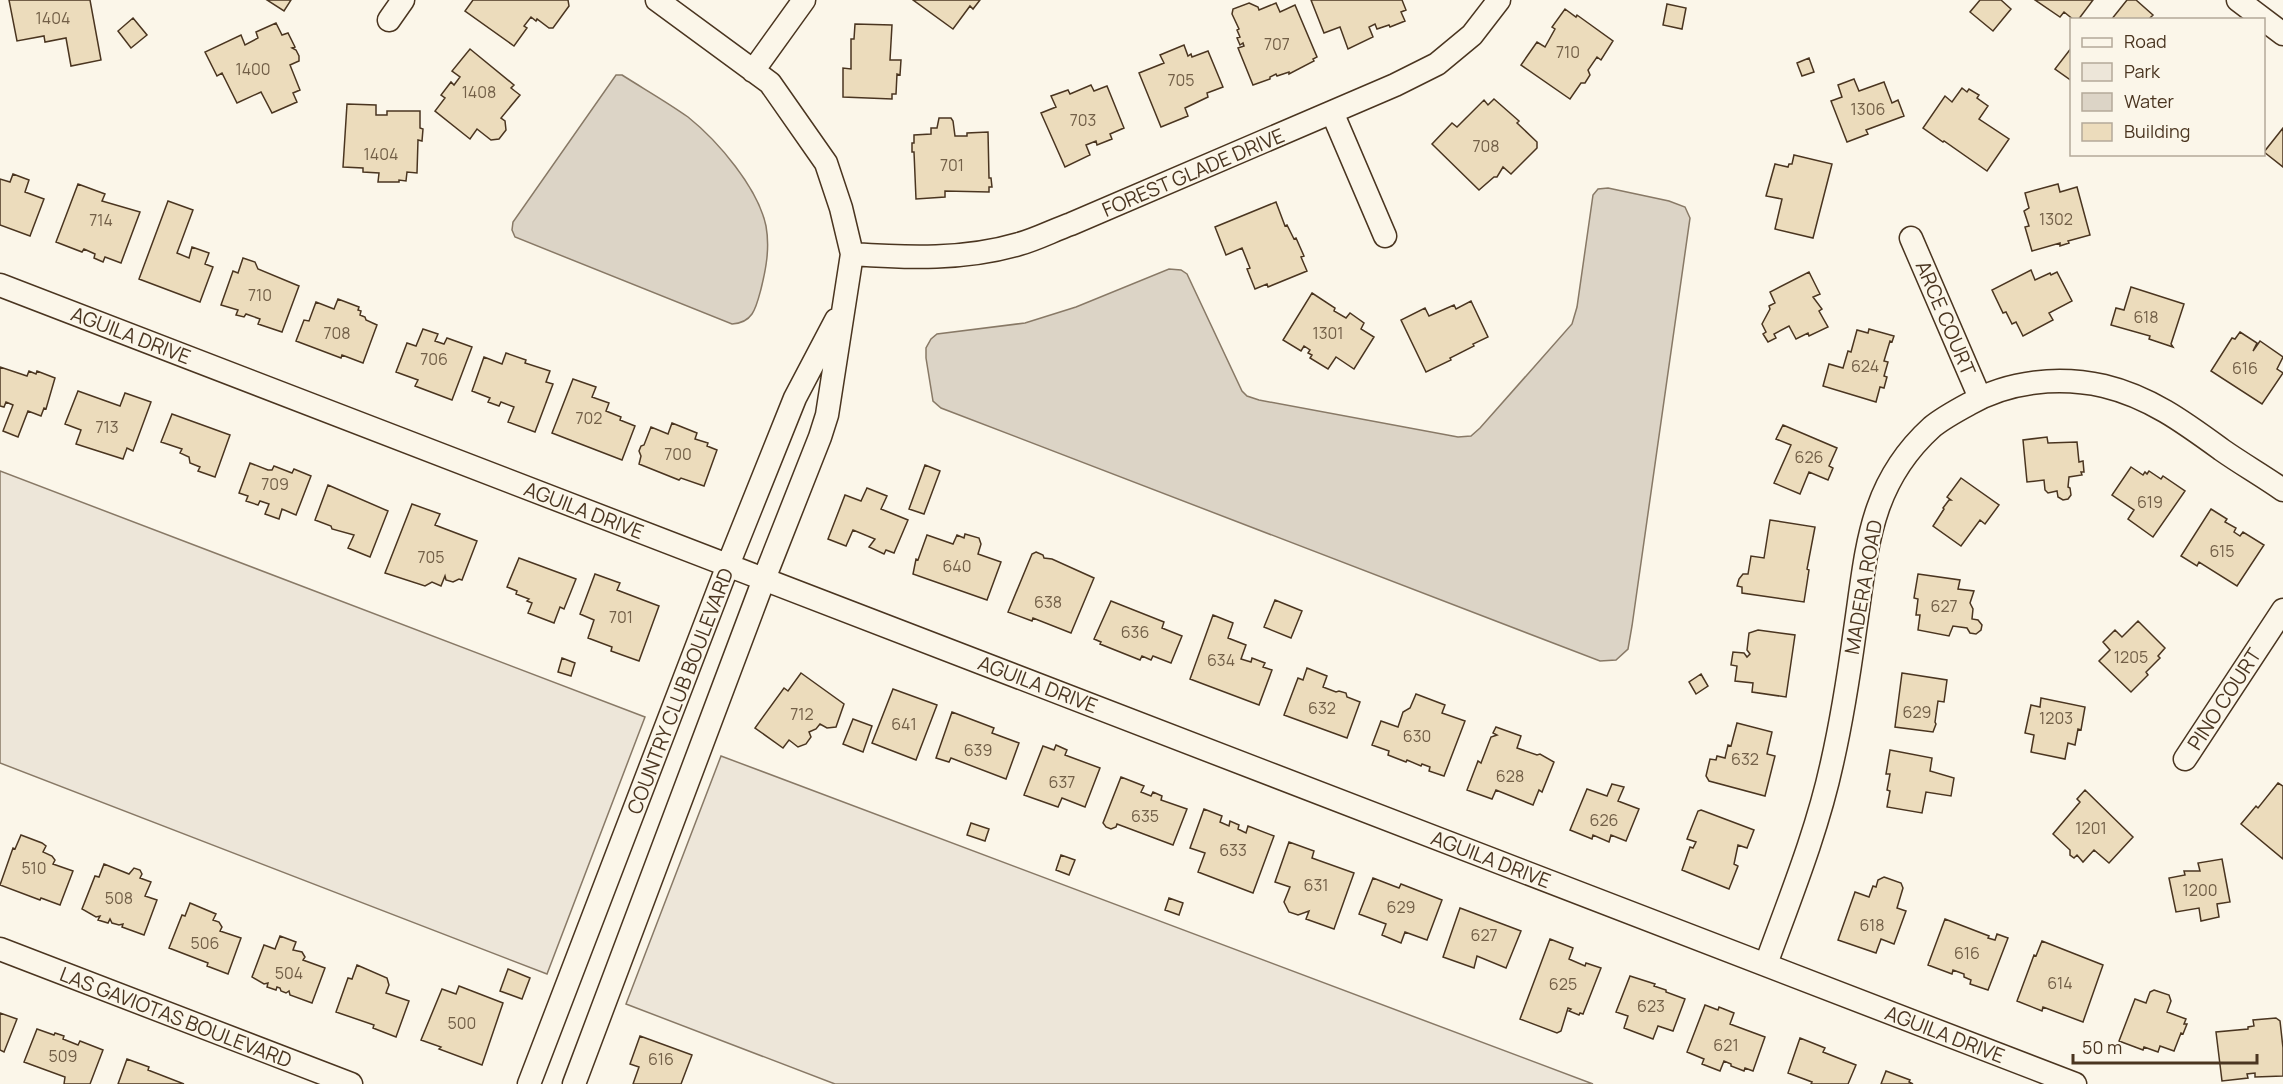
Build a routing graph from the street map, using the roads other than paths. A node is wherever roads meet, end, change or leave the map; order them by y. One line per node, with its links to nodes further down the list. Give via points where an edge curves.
1 (403, 0): 7 (street)
2 (657, 0): 10 (street, COUNTRY CLUB BOULEVARD)
3 (804, 0): 10 (street)
4 (1499, 0): 11 (street, FOREST GLADE DRIVE, via 1472,36 1437,64)
5 (2238, 0): 6 (street)
6 (2262, 18)
7 (389, 20)
8 (2265, 20): 9 (street)
9 (2283, 34)
10 (753, 71): 14 (street, COUNTRY CLUB BOULEVARD, via 770,83 826,163 842,208)
11 (1332, 112): 12 (street); 14 (street, FOREST GLADE DRIVE, via 1019,244 964,255 908,258)
12 (1385, 236)
13 (1911, 238): 17 (street, ARCE COURT)
14 (852, 254): 16 (street, COUNTRY CLUB BOULEVARD)
15 (0, 285): 19 (street, AGUILA DRIVE)
16 (845, 303): 19 (street, COUNTRY CLUB BOULEVARD, via 795,398); 20 (street, COUNTRY CLUB BOULEVARD, via 827,415)
17 (1980, 398): 18 (street, MADERA ROAD, via 2038,382 2104,386 2160,407); 24 (street, MADERA ROAD, via 1932,427 1898,466 1875,513 1832,764 1804,860)
18 (2283, 490)
19 (728, 566): 20 (street, AGUILA DRIVE); 26 (street, COUNTRY CLUB BOULEVARD)
20 (764, 579): 24 (street, AGUILA DRIVE); 27 (street, COUNTRY CLUB BOULEVARD)
21 (2283, 610): 22 (street, PINO COURT)
22 (2184, 759)
23 (0, 949): 25 (street, LAS GAVIOTAS BOULEVARD)
24 (1766, 964): 28 (street, AGUILA DRIVE)
25 (351, 1084)
26 (529, 1084)
27 (574, 1084)
28 (2075, 1084)

